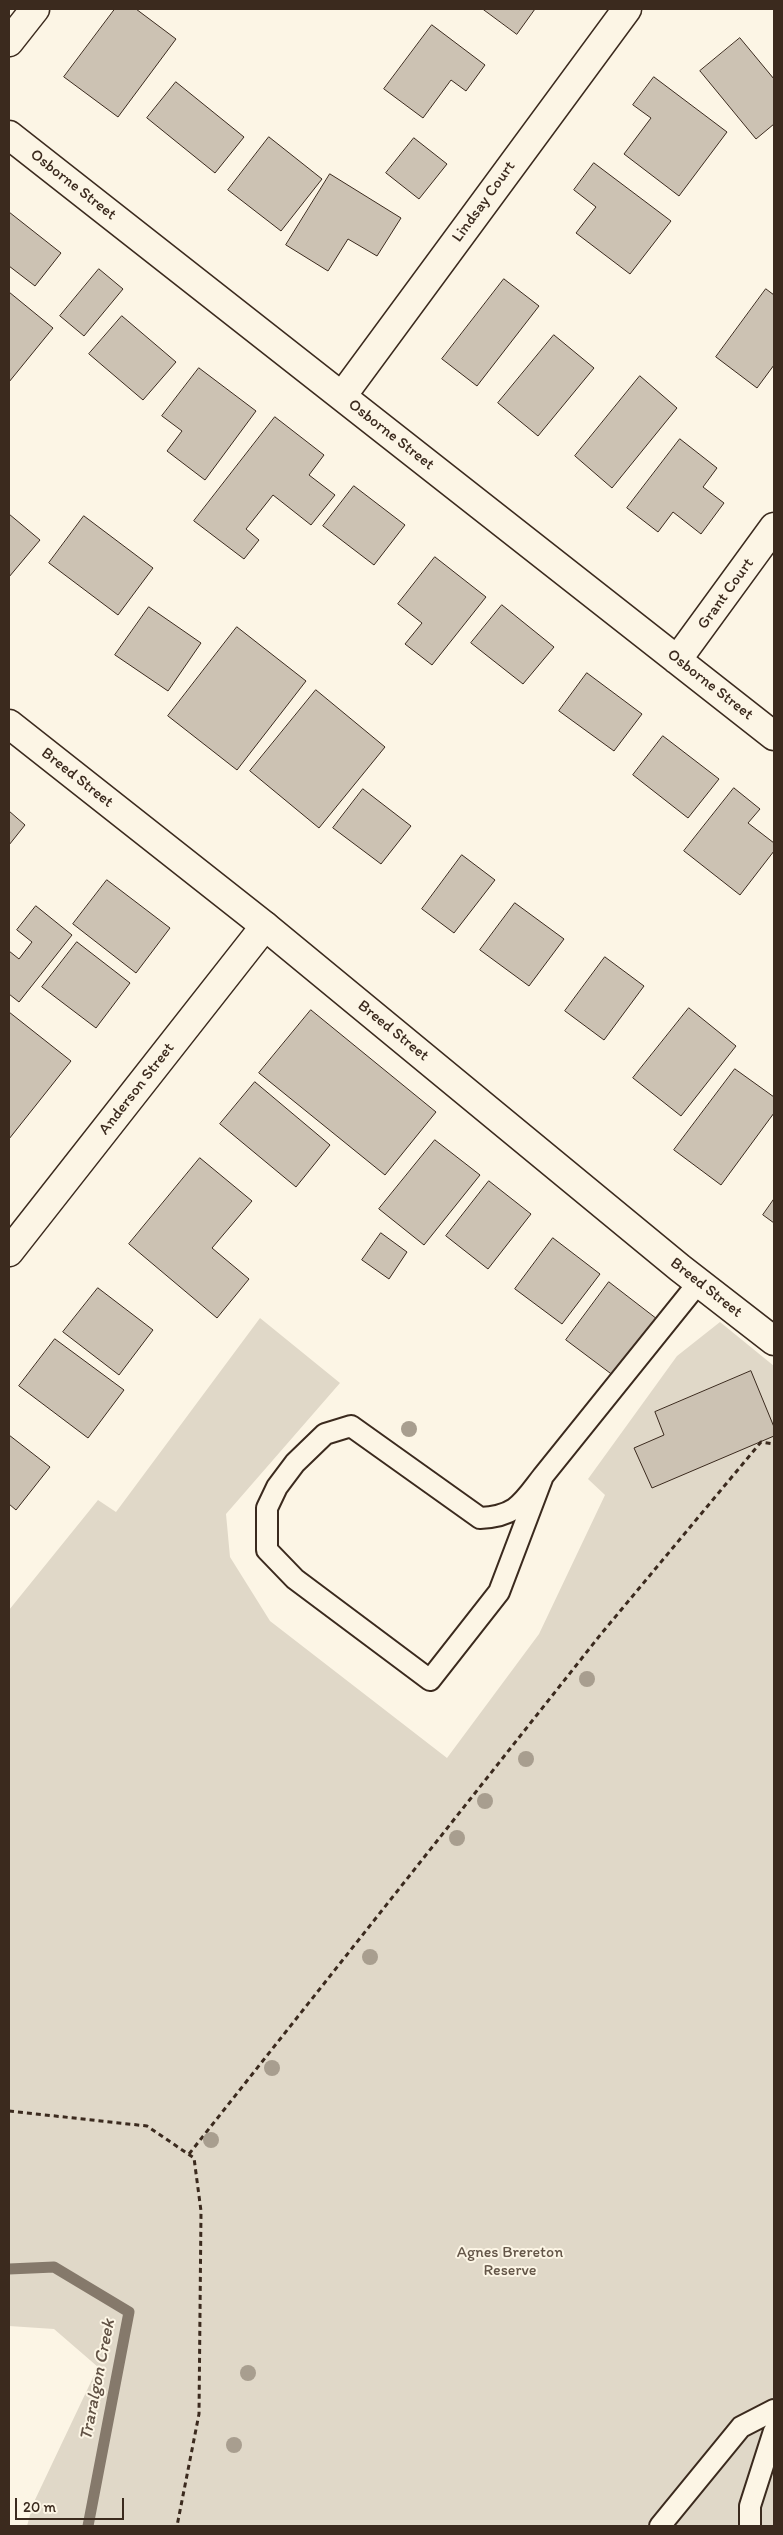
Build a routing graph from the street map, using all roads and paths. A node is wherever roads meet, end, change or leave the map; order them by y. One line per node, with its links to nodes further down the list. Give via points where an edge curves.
1 (35, 9): 3 (street)
2 (627, 9): 5 (street, Lindsay Court)
3 (9, 42)
4 (9, 135): 5 (street, Osborne Street)
5 (342, 396): 7 (street, Osborne Street)
6 (774, 527): 7 (street, Grant Court)
7 (678, 660): 9 (street, Osborne Street)
8 (9, 724): 10 (street, Breed Street)
9 (774, 736)
10 (265, 926): 11 (street, Anderson Street); 12 (street, Breed Street)
11 (9, 1252)
12 (699, 1282): 13 (street, Breed Street); 15 (lane)
13 (774, 1341)
14 (774, 1444): 17 (path, via 761,1442 601,1634)
15 (544, 1476): 15 (lane, via 499,1592 430,1680 295,1579 267,1550 267,1508 277,1487 294,1463 325,1434 351,1426 480,1518 500,1517 518,1508)
16 (9, 2111): 17 (path, via 147,2126)
17 (189, 2154): 20 (path, via 194,2158 201,2211 199,2414)
18 (774, 2410): 21 (lane, via 740,2427)
19 (774, 2431): 22 (lane, via 750,2506)
20 (177, 2526)
21 (660, 2526)
22 (750, 2526)

